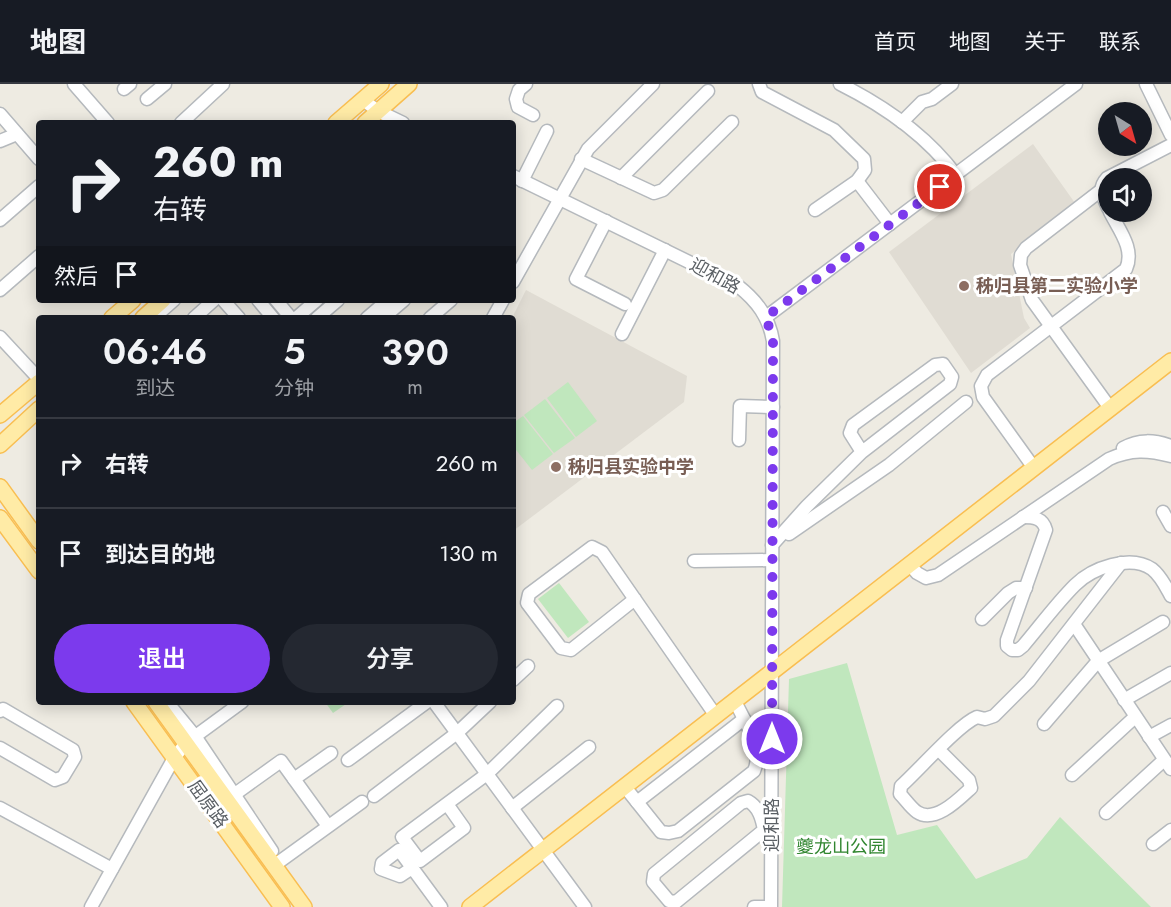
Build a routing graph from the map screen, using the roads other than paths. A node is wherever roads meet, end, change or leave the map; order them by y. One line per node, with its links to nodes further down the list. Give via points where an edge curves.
1 (74, 84): 20 (street)
2 (165, 84): 15 (street)
3 (222, 84): 21 (street)
4 (381, 84): 16 (main road)
5 (409, 84): 19 (main road)
6 (418, 84): 19 (street)
7 (526, 84): 18 (street, via 516,99 518,107)
8 (653, 84): 31 (street, via 596,139)
9 (759, 84): 36 (street, via 762,92 834,130 864,159 865,170)
10 (840, 84): 24 (street)
11 (952, 84): 24 (street, via 922,102)
12 (1076, 84): 33 (street)
13 (1146, 84): 27 (street)
14 (708, 91): 34 (street)
15 (147, 99)
16 (363, 100): 19 (street); 22 (main road)
17 (0, 114): 26 (street)
18 (533, 115)
19 (378, 116)
20 (105, 120)
21 (184, 120)
22 (340, 120)
23 (732, 122): 34 (street, via 663,190 654,193)
24 (902, 122): 33 (street, via 932,147)
25 (547, 131): 35 (street)
26 (17, 134): 28 (street); 30 (street)
27 (1171, 135)
28 (1, 138)
29 (1171, 145): 32 (street)
30 (36, 156)
31 (581, 159): 34 (street); 39 (street)
32 (1126, 168)
33 (956, 175): 44 (street)
34 (621, 177)
35 (518, 178): 39 (street, 迎和路)
36 (857, 181): 40 (street); 44 (street)
37 (36, 189): 41 (street)
38 (1098, 193): 75 (street, via 1021,255 1020,265 1032,300)
39 (559, 199): 42 (street, 迎和路); 47 (street)
40 (815, 210)
41 (0, 220)
42 (606, 221): 45 (street, 迎和路); 61 (street, via 576,279)
43 (1115, 222): 75 (street, via 1130,250 1126,269)
44 (890, 224): 74 (street)
45 (665, 250): 74 (street, 迎和路, via 738,286); 76 (street)
46 (36, 259): 48 (street)
47 (516, 277)
48 (0, 290)
49 (130, 303): 62 (main road)
50 (160, 303): 63 (main road)
51 (170, 303): 64 (street)
52 (211, 303): 65 (street)
53 (226, 303): 66 (street)
54 (260, 303): 67 (street)
55 (279, 303): 68 (street)
56 (313, 303): 69 (street)
57 (334, 303): 70 (street)
58 (384, 303): 71 (street)
59 (400, 303): 72 (street)
60 (448, 303): 73 (street)
61 (625, 304)
62 (116, 315)
63 (146, 315)
64 (156, 315)
65 (197, 315)
66 (236, 315)
67 (270, 315)
68 (290, 315)
69 (297, 315)
70 (320, 315)
71 (370, 315)
72 (386, 315)
73 (434, 315)
74 (766, 317): 82 (street, 迎和路, via 773,341)
75 (1051, 326): 83 (street); 92 (street, via 987,375 981,386 983,398)
76 (622, 334)
77 (0, 337): 79 (street)
78 (1171, 361): 83 (main road)
79 (36, 377)
80 (36, 383): 85 (main road)
81 (966, 402): 103 (street, via 889,465)
82 (772, 406): 86 (street, via 740,406); 103 (street, 迎和路)
83 (1110, 408): 92 (main road)
84 (36, 412): 87 (main road)
85 (0, 415)
86 (739, 440)
87 (0, 445)
88 (1171, 446): 91 (street, via 1143,441 1130,444)
89 (862, 452): 89 (street, via 950,384 952,377 943,364 935,365 853,425 850,433); 103 (street)
90 (1171, 456): 91 (street, via 1140,450)
91 (1109, 459): 96 (street)
92 (1034, 468): 107 (main road)
93 (0, 487): 95 (main road)
94 (1163, 512): 100 (street)
95 (19, 513): 99 (street, via 27,514); 102 (main road)
96 (1023, 517): 107 (street, via 938,575 926,578); 109 (street, via 1039,519 1046,530)
97 (0, 518): 101 (main road)
98 (0, 525): 101 (main road)
99 (36, 526)
100 (1171, 526)
101 (14, 536): 108 (main road)
102 (36, 537)
103 (772, 545): 105 (street, 迎和路)
104 (694, 561): 105 (street)
105 (772, 561): 117 (street, 迎和路)
106 (1121, 563): 109 (street, via 1088,575 1075,585 1023,646 1014,651 1007,640); 110 (street, via 1151,568); 114 (street)
107 (910, 565): 117 (main road)
108 (36, 568)
109 (1026, 588): 112 (street, via 1008,593)
110 (1171, 596)
111 (635, 599): 111 (street, via 602,552 592,547 529,594 527,603 561,648 571,650); 131 (street)
112 (982, 619)
113 (1163, 622): 115 (street)
114 (1074, 624): 115 (street); 142 (street, via 1035,675 994,716 970,720)
115 (1098, 661): 121 (street); 134 (street)
116 (528, 666): 119 (street)
117 (772, 672): 120 (main road); 161 (street, 迎和路)
118 (1171, 673): 121 (street)
119 (516, 677)
120 (735, 700): 131 (main road); 133 (street)
121 (1124, 700): 132 (street)
122 (136, 705): 144 (main road, 屈原路)
123 (159, 705): 138 (main road, 屈原路)
124 (169, 705): 138 (street)
125 (238, 705): 138 (street)
126 (424, 705): 145 (street)
127 (436, 705): 136 (street)
128 (487, 705): 136 (street)
129 (556, 706): 148 (street)
130 (0, 711): 140 (street, via 73,750 75,757 63,777 55,780)
131 (716, 716): 141 (main road)
132 (1135, 717): 137 (street); 149 (street)
133 (744, 719): 147 (street); 155 (street, via 758,751 754,771 678,831 661,831)
134 (1044, 724)
135 (1171, 725): 137 (street)
136 (457, 733): 148 (street); 153 (street)
137 (1149, 737): 146 (street)
138 (190, 740): 144 (street); 152 (street); 170 (main road, 屈原路)
139 (589, 747): 158 (street)
140 (0, 748)
141 (673, 749): 147 (street); 151 (main road)
142 (939, 750): 142 (street, via 902,786 900,794 917,812 945,810 971,788 969,780)
143 (331, 753): 150 (street)
144 (174, 758): 167 (street); 169 (main road, 屈原路)
145 (348, 760)
146 (1167, 764): 159 (street)
147 (685, 765): 155 (street)
148 (487, 774): 156 (street); 158 (street)
149 (1072, 775)
150 (294, 779): 152 (street, via 281,761); 160 (street)
151 (625, 787): 155 (street); 164 (main road)
152 (235, 794): 165 (street)
153 (374, 796)
154 (362, 802): 160 (street)
155 (637, 802)
156 (447, 804): 156 (street, via 402,837 420,861 464,828)
157 (0, 808): 167 (street)
158 (512, 808): 164 (street)
159 (1106, 813)
160 (328, 826): 165 (street)
161 (768, 830): 161 (street, via 676,902 669,901 653,882 654,874 741,802 755,805); 176 (street, 迎和路)
162 (1171, 830): 163 (street)
163 (1153, 844)
164 (543, 850): 173 (main road); 174 (street)
165 (279, 862): 171 (street)
166 (412, 868): 172 (street)
167 (112, 869): 168 (street)
168 (91, 907)
169 (282, 907)
170 (304, 907)
171 (309, 907)
172 (441, 907)
173 (470, 907)
174 (585, 907)
175 (754, 907): 176 (street)
176 (770, 907)

